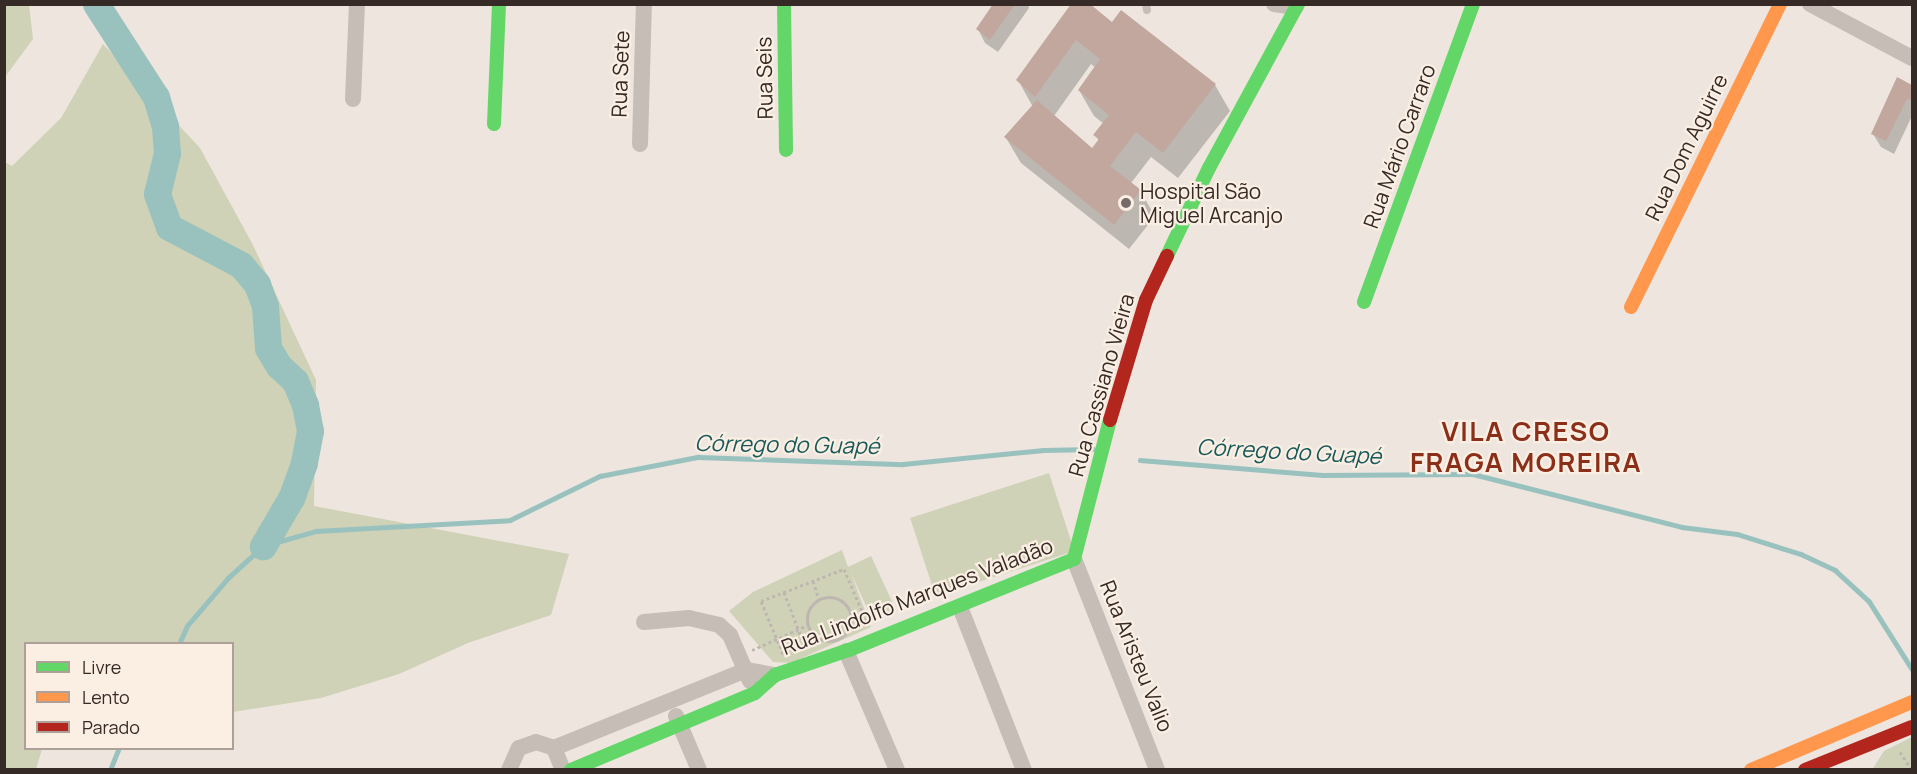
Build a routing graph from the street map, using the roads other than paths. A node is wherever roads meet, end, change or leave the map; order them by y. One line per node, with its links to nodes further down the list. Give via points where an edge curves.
1 (357, 4): 11 (street)
2 (499, 4): 12 (street)
3 (644, 4): 13 (street, Rua Sete)
4 (784, 4): 14 (street, Rua Seis)
5 (1274, 4): 9 (street)
6 (1473, 4): 15 (street, Rua Mário Carraro)
7 (1780, 4): 16 (street, Rua Dom Aguirre)
8 (1810, 4): 10 (street)
9 (1297, 6): 17 (street, Rua Cassiano Vieira, via 1209,168 1146,300)
10 (1912, 58)
11 (353, 99)
12 (494, 124)
13 (640, 144)
14 (786, 150)
15 (1364, 302)
16 (1631, 307)
17 (1074, 559): 18 (street, Rua Lindolfo Marques Valadão); 35 (street, Rua Aristeu Valio)
18 (960, 607): 20 (street, Rua Lindolfo Marques Valadão); 34 (street)
19 (644, 622): 21 (street, via 689,618 719,625 730,635)
20 (846, 651): 22 (street, Rua Lindolfo Marques Valadão); 33 (street)
21 (743, 663): 22 (street, Rua Lindolfo Marques Valadão); 23 (street); 25 (street)
22 (775, 675): 23 (street, Rua Lindolfo Marques Valadão)
23 (754, 693): 26 (street, Rua Lindolfo Marques Valadão)
24 (1912, 702): 36 (street)
25 (671, 704): 26 (street); 28 (street)
26 (681, 725): 31 (street, Rua Lindolfo Marques Valadão); 32 (street)
27 (1912, 727): 37 (street)
28 (554, 748): 29 (street, via 537,742 528,744 513,755); 30 (street)
29 (509, 770)
30 (563, 770)
31 (571, 770)
32 (699, 770)
33 (897, 770)
34 (1024, 770)
35 (1158, 770)
36 (1751, 770)
37 (1805, 770)

